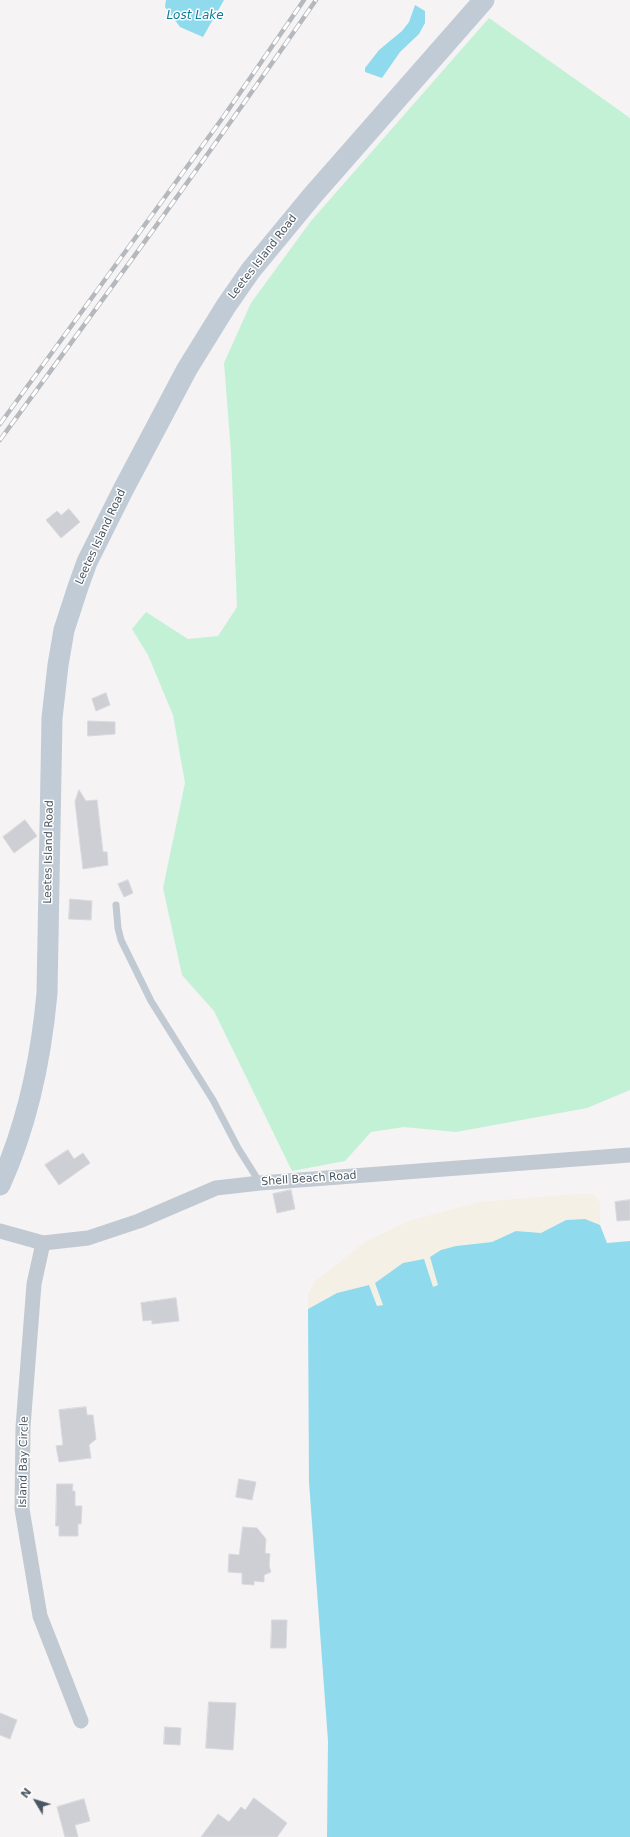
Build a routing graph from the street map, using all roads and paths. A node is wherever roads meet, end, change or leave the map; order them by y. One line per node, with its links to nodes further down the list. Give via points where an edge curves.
1 (484, 0): 5 (main road, Leetes Island Road, via 317,190 251,270 187,369 85,567 64,630 53,710 47,993 43,1034 29,1107)
2 (116, 905): 4 (lane, via 121,940 151,1001 213,1100 238,1148)
3 (630, 1155): 4 (street, Shell Beach Road)
4 (260, 1182): 7 (street, Shell Beach Road, via 216,1188 88,1238)
5 (0, 1185)
6 (0, 1231): 7 (street, Shell Beach Road)
7 (43, 1243): 8 (street, Island Bay Circle, via 34,1284 23,1427 22,1509 40,1616)
8 (81, 1721)

